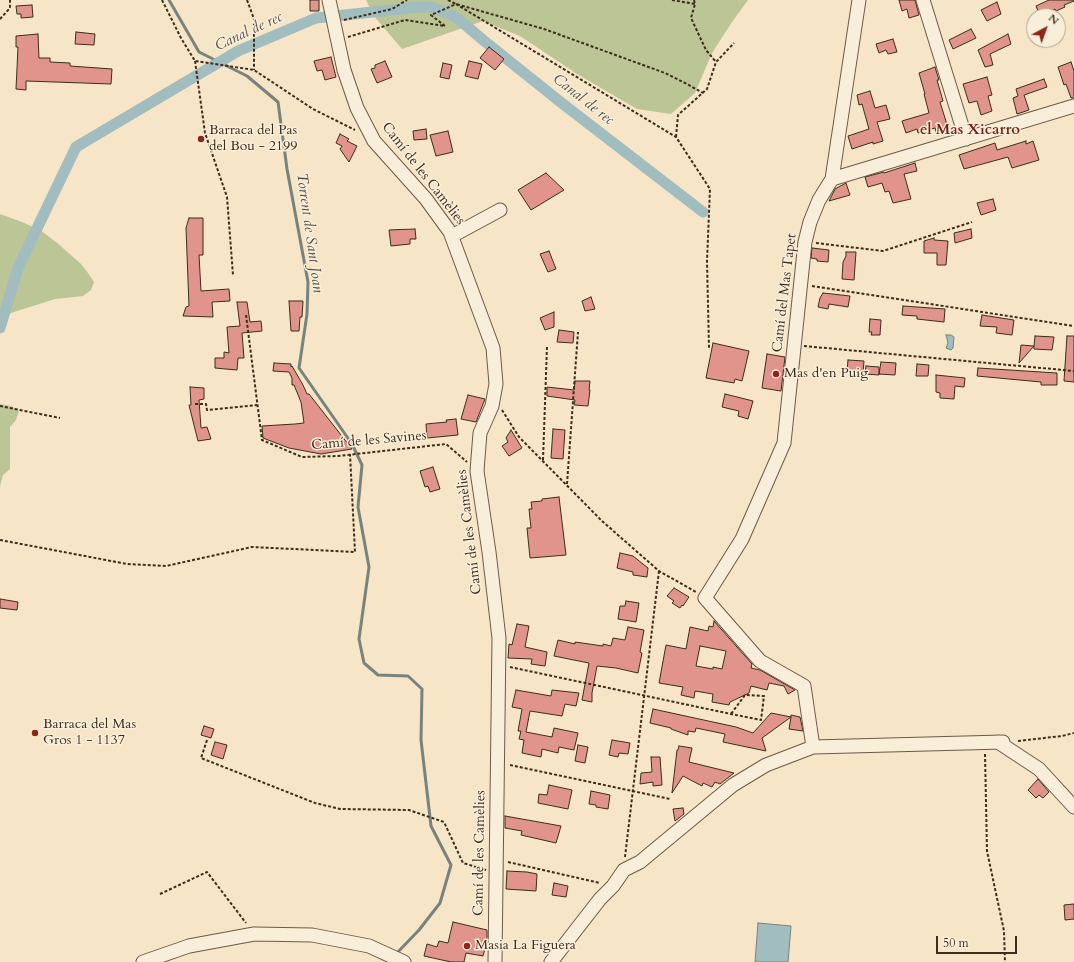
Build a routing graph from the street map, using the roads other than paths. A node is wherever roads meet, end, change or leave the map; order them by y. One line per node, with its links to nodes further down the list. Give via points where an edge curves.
1 (329, 0): 8 (street, Camí de les Camèlies, via 344,70 357,108 374,141 426,199)
2 (859, 0): 6 (street, Camí del Mas Tapet)
3 (923, 0): 5 (street)
4 (1074, 106): 5 (street)
5 (966, 139): 6 (street)
6 (832, 179): 9 (street, Camí del Mas Tapet, via 819,200 805,242 784,443 742,539 705,598 760,661 804,686)
7 (500, 210): 8 (street)
8 (452, 236): 13 (street, Camí de les Camèlies, via 493,348 496,384 492,406 480,433 477,471 499,638)
9 (813, 747): 10 (street, via 1001,742 1039,769); 14 (street, via 766,765 733,785 640,862 624,870)
10 (1074, 806)
11 (143, 962): 12 (street, via 189,946 254,934 312,935 355,943 369,946)
12 (404, 962)
13 (495, 962)
14 (551, 962)

